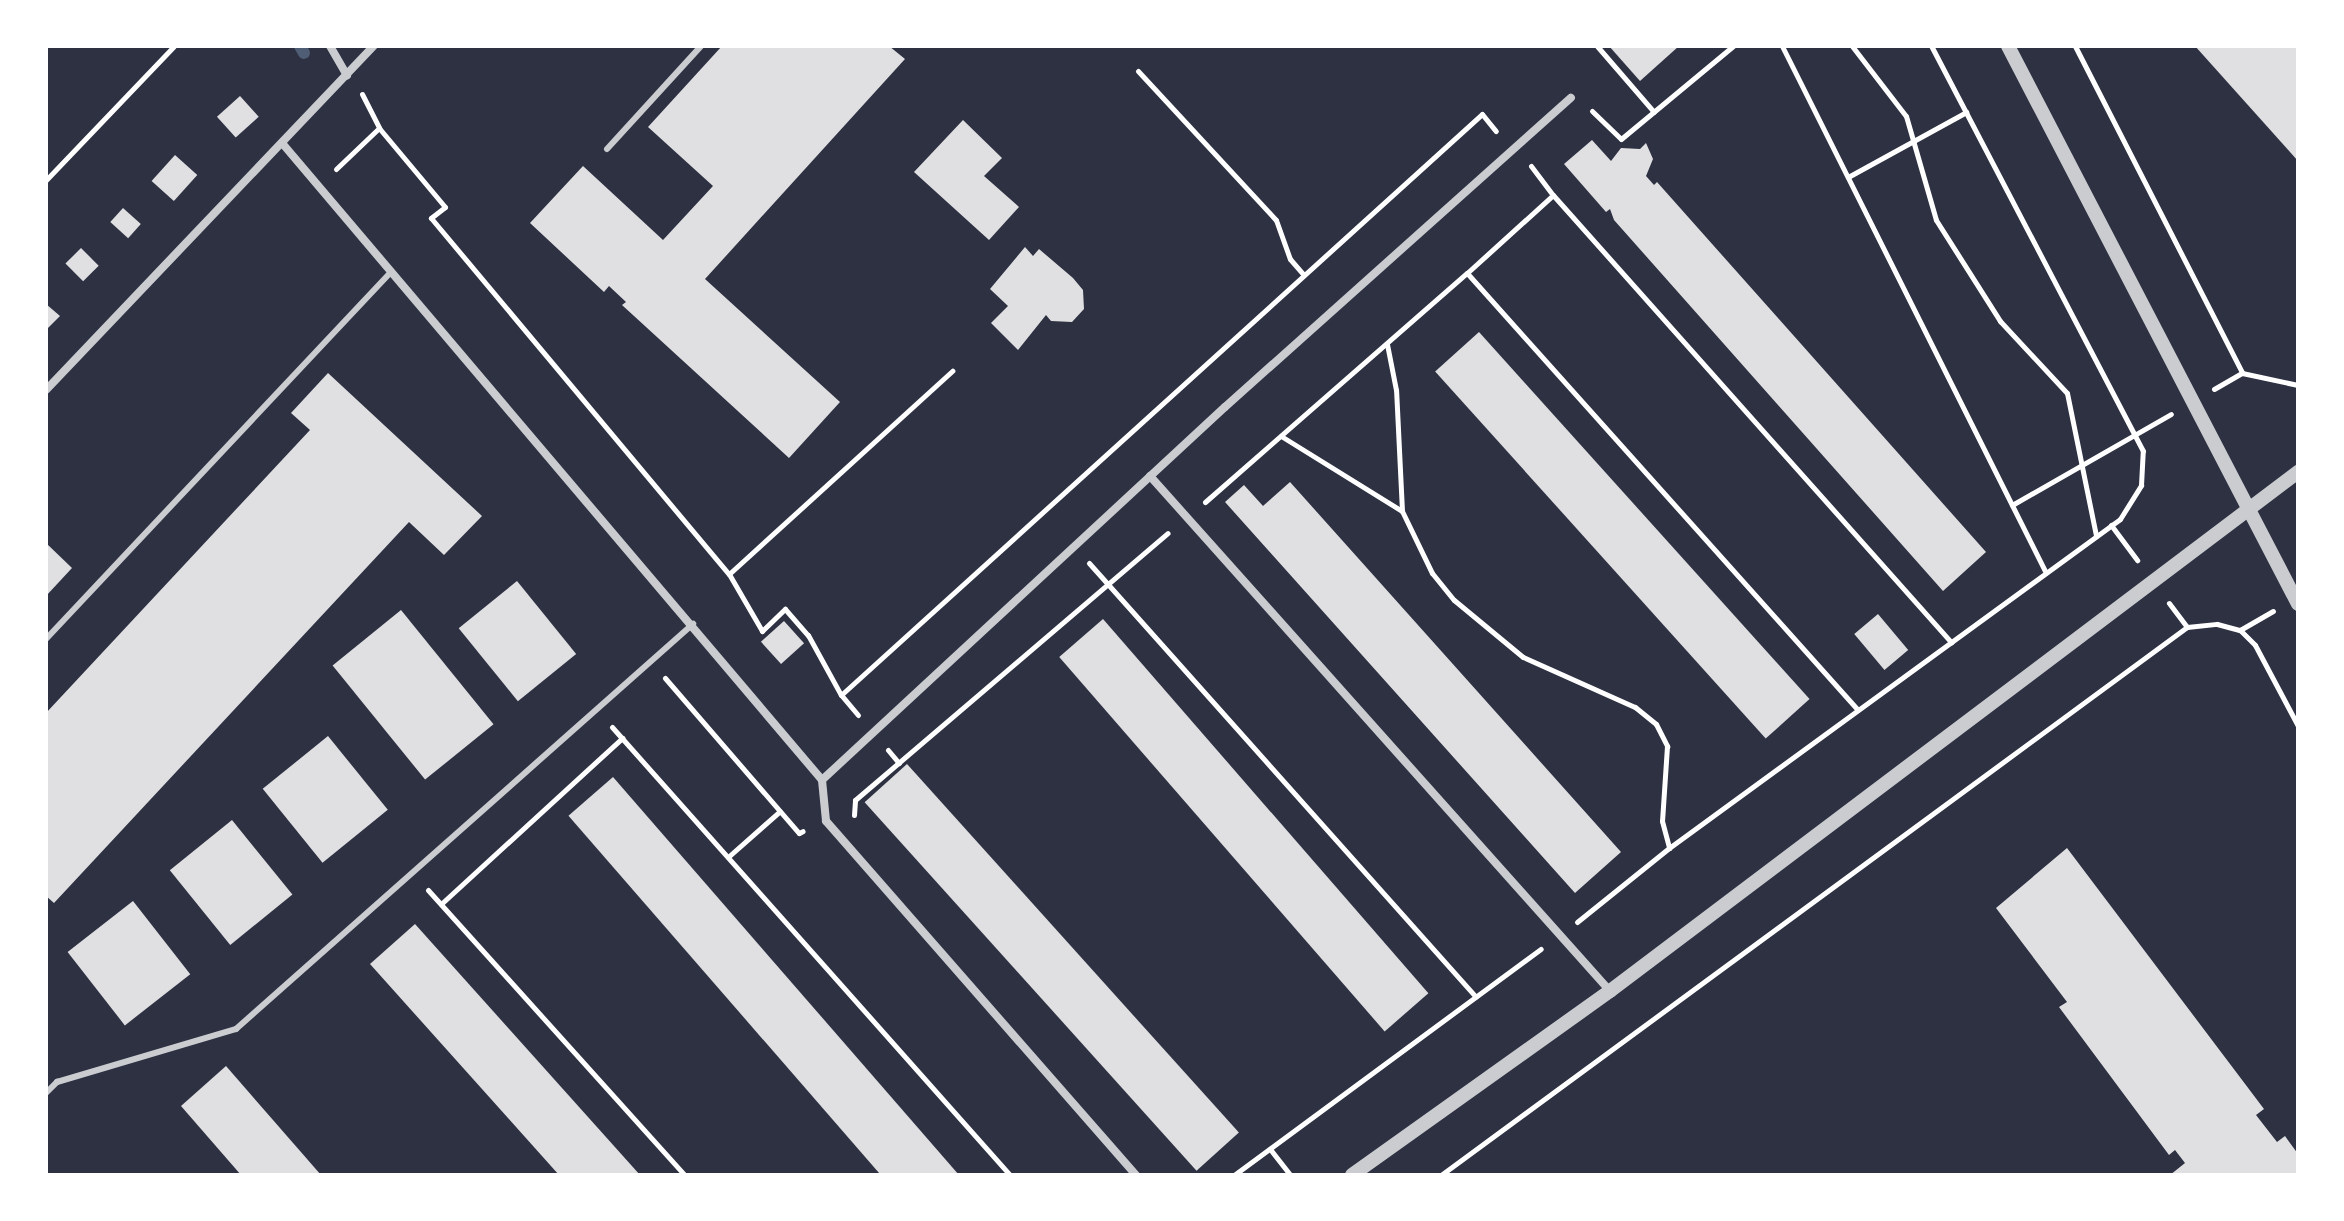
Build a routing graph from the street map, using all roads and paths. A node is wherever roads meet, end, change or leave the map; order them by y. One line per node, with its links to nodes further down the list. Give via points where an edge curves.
1 (174, 46): 26 (path)
2 (330, 46): 13 (street)
3 (374, 46): 13 (street)
4 (701, 46): 21 (lane)
5 (1597, 46): 16 (path)
6 (1733, 46): 16 (path)
7 (1782, 46): 25 (path)
8 (1852, 46): 19 (path, via 1906,116)
9 (1931, 46): 17 (path)
10 (2008, 46): 45 (street)
11 (2075, 46): 33 (path)
12 (1138, 71): 30 (path, via 1276,220 1290,259)
13 (347, 75): 20 (street)
14 (370, 80): 52 (path, via 360,91 379,128 445,207 431,218)
15 (1571, 98): 22 (street)
16 (1654, 112): 18 (path, via 1621,139 1593,109)
17 (1966, 112): 19 (path); 38 (path)
18 (1583, 119)
19 (1913, 141): 25 (path); 40 (path, via 1936,220 2000,321 2067,393)
20 (282, 143): 28 (street); 36 (street)
21 (607, 149)
22 (1513, 149): 24 (path); 30 (path, via 1482,114); 42 (street)
23 (1540, 158): 24 (path)
24 (1529, 168): 27 (path)
25 (1848, 177): 43 (path)
26 (46, 180)
27 (1553, 195): 29 (path); 61 (path)
28 (391, 272): 57 (street); 60 (lane)
29 (1467, 273): 31 (path); 65 (path)
30 (1304, 275): 63 (path)
31 (1387, 343): 39 (path); 44 (path, via 1396,390)
32 (952, 371): 52 (path)
33 (2242, 373): 34 (path); 35 (path)
34 (2227, 382)
35 (2298, 385)
36 (46, 390)
37 (2150, 426): 38 (path)
38 (2134, 435): 40 (path); 47 (path, via 2143,451 2141,485)
39 (1281, 436): 44 (path); 46 (path)
40 (2082, 465): 43 (path); 48 (path)
41 (2298, 472): 45 (street)
42 (1150, 476): 46 (street); 49 (street)
43 (2012, 505): 51 (path)
44 (1402, 511): 77 (path, via 1432,573 1454,600 1523,657 1635,707 1656,724 1667,746 1662,821)
45 (2249, 512): 54 (street); 83 (street)
46 (1186, 517): 53 (path); 83 (street)
47 (2111, 525): 48 (path); 50 (path)
48 (2096, 536): 51 (path)
49 (1074, 547): 53 (path); 69 (street)
50 (2130, 551)
51 (2046, 573): 61 (path)
52 (729, 574): 63 (path, via 762,631 785,609 808,635)
53 (1109, 585): 71 (path); 84 (path)
54 (2298, 604)
55 (2181, 620): 58 (path)
56 (2256, 621): 59 (path)
57 (693, 624): 64 (lane); 72 (street)
58 (2187, 627): 59 (path, via 2217,624); 93 (path)
59 (2240, 630): 68 (path, via 2255,645)
60 (46, 639)
61 (1951, 642): 65 (path)
62 (653, 687): 74 (path, via 664,677)
63 (841, 695): 69 (path)
64 (596, 708): 67 (path); 79 (lane)
65 (1858, 710): 77 (path)
66 (621, 715): 67 (path)
67 (611, 725): 70 (path)
68 (2298, 726)
69 (873, 733): 71 (path); 72 (street)
70 (622, 738): 78 (path); 80 (path)
71 (899, 763): 73 (path, via 855,800)
72 (822, 780): 75 (street)
73 (855, 808): 75 (path); 76 (path)
74 (780, 811): 75 (path, via 799,833); 78 (path)
75 (826, 821): 89 (street)
76 (858, 825)
77 (1669, 848): 81 (path, via 1576,923)
78 (728, 857): 88 (path)
79 (412, 872): 80 (path); 85 (lane, via 236,1029 57,1082)
80 (441, 904): 87 (path)
81 (1566, 911)
82 (1549, 943): 84 (path)
83 (1610, 991): 92 (street)
84 (1476, 997): 86 (path)
85 (46, 1093)
86 (1270, 1149): 90 (path); 91 (path)
87 (685, 1175)
88 (1010, 1175)
89 (1136, 1175)
90 (1234, 1175)
91 (1290, 1175)
92 (1352, 1175)
93 (1441, 1175)

